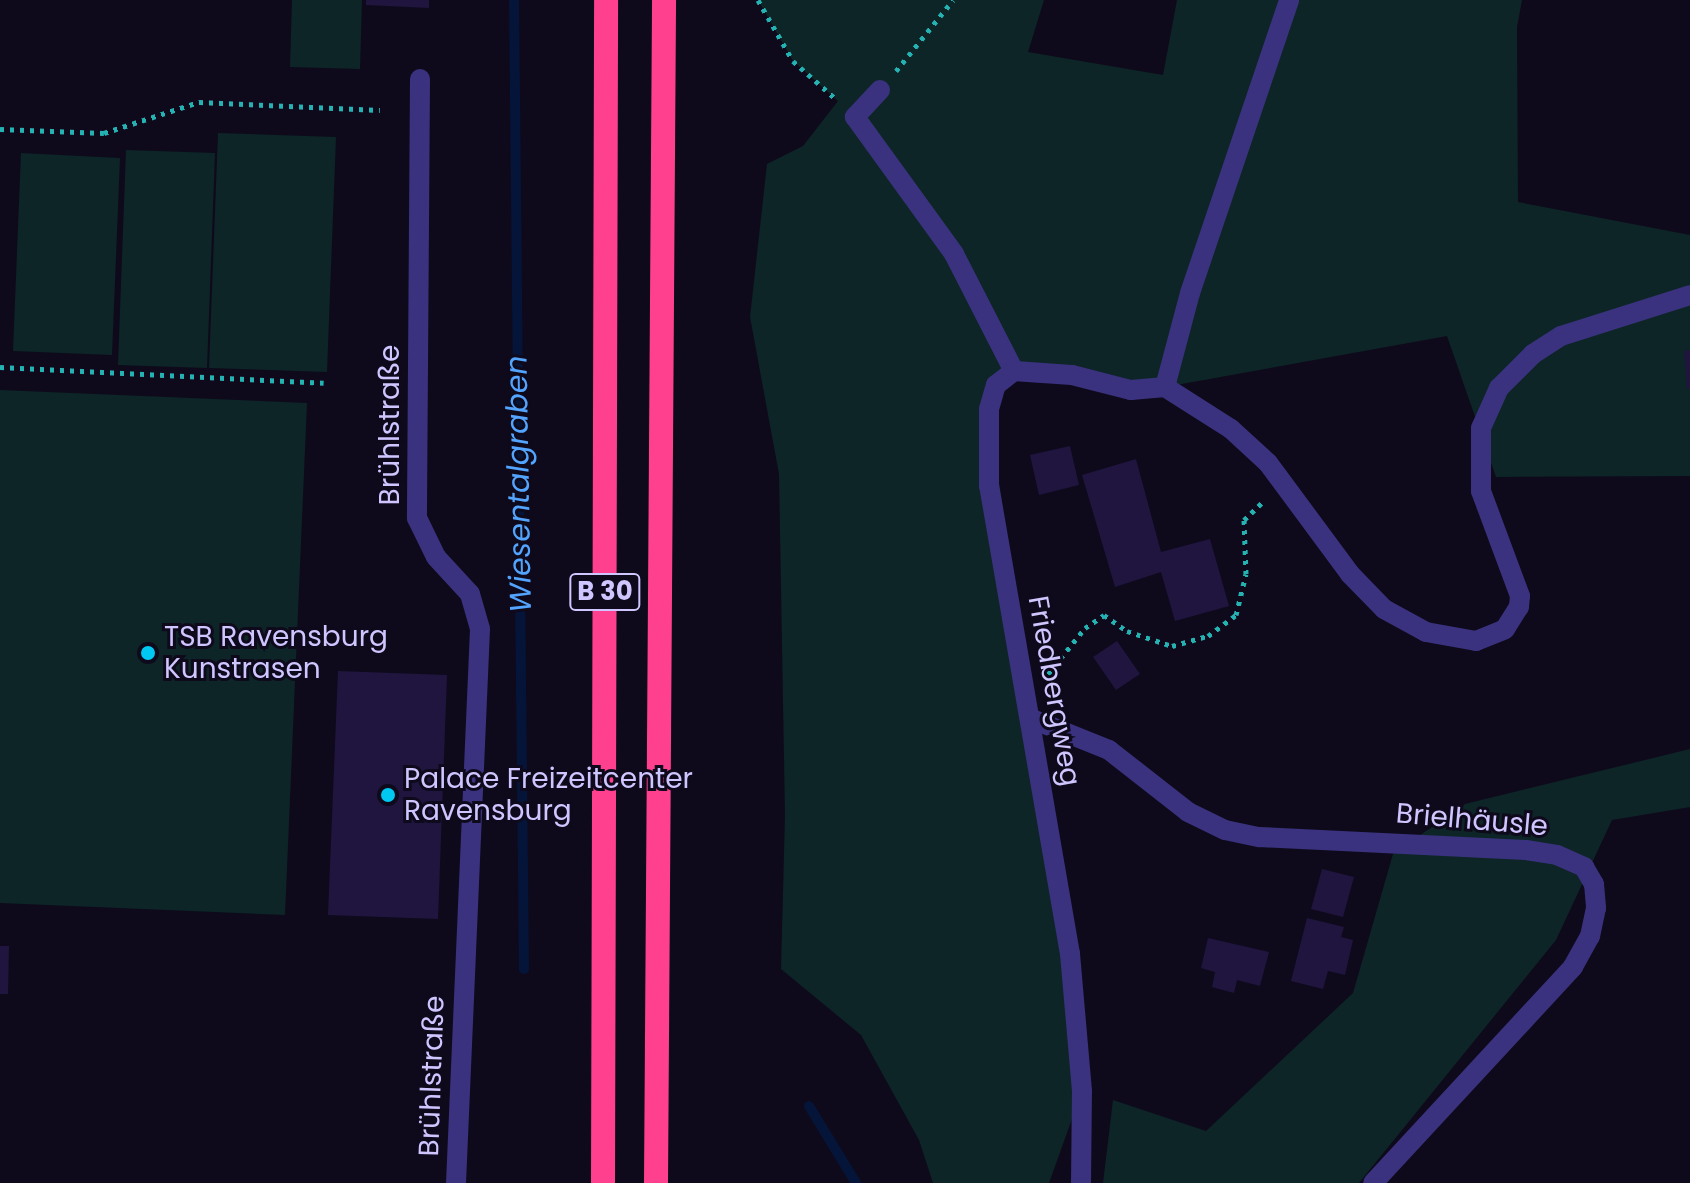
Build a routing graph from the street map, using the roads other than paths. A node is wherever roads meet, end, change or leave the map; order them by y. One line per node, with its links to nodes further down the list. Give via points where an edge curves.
1 (606, 0): 11 (highway, B 30)
2 (664, 0): 12 (highway, B 30)
3 (1289, 0): 8 (street, via 1190,293)
4 (420, 79): 10 (street, Brühlstraße, via 417,518 436,557 470,594 480,629)
5 (880, 90): 7 (street, via 855,117 954,254)
6 (1690, 295): 8 (street, via 1561,336 1522,364 1494,398 1481,428 1481,491 1520,596 1515,619 1490,637 1443,638 1397,618 1350,574 1268,463 1231,429)
7 (1014, 371): 8 (street, via 1072,375 1131,390); 9 (street, Friedbergweg, via 996,385 989,409 989,486)
8 (1165, 387)
9 (1030, 709): 13 (street, Friedbergweg, via 1070,954 1082,1091); 14 (street, Brielhäusle, via 1109,750 1188,812 1225,830 1259,837 1526,850 1571,859 1584,867 1594,884 1596,908 1590,936 1573,967)
10 (456, 1183)
11 (603, 1183)
12 (656, 1183)
13 (1081, 1183)
14 (1373, 1183)

